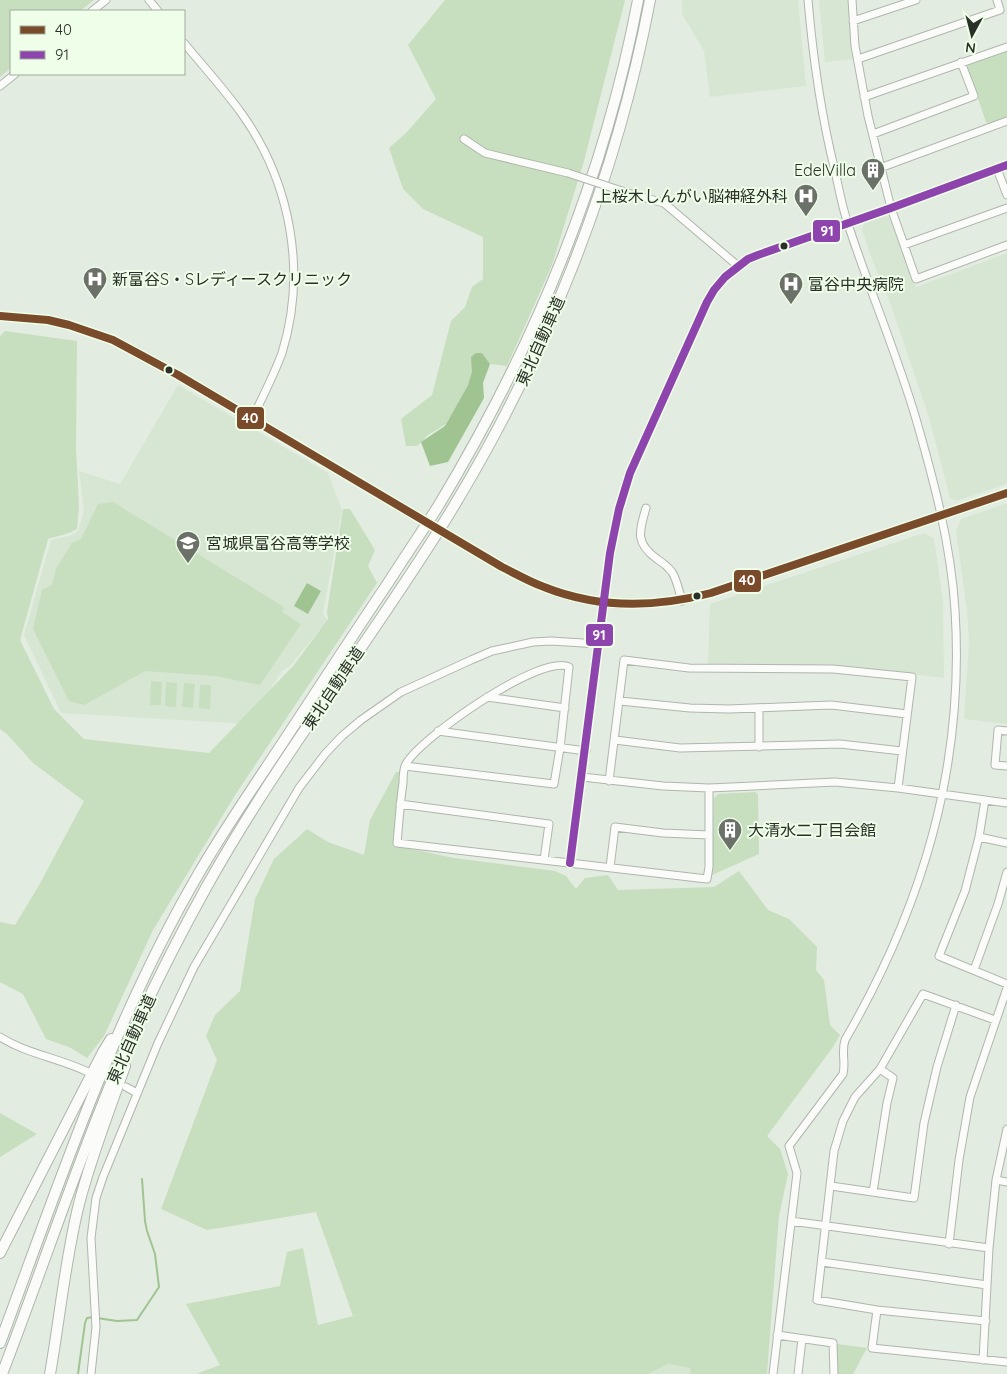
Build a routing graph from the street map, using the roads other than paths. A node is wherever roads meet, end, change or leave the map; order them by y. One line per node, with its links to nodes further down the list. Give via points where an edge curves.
1 (106, 0): 9 (street)
2 (149, 0): 10 (street)
3 (638, 0): 74 (highway, 東北自動車道, via 621,79 582,206 536,323 507,382 436,509 200,871 160,944)
4 (650, 0): 69 (highway, 東北自動車道, via 633,82 594,210 518,390 447,517 250,814)
5 (808, 0): 28 (street, via 825,132)
6 (852, 0): 11 (street)
7 (916, 0): 11 (street)
8 (997, 0): 14 (street, via 1000,10)
9 (93, 10)
10 (157, 10)
11 (853, 21): 14 (street)
12 (185, 44): 33 (street, via 242,114 278,183 290,224 294,284 288,329 281,355)
13 (1007, 47): 15 (street)
14 (858, 59): 18 (street)
15 (962, 62): 18 (street); 20 (street, via 974,96)
16 (14, 75): 17 (street)
17 (0, 86)
18 (864, 97): 20 (street)
19 (1007, 121): 23 (street)
20 (873, 134): 23 (street)
21 (464, 139): 31 (street, bridge, via 485,153 568,173 664,203)
22 (1007, 165): 24 (street)
23 (880, 168): 26 (street)
24 (997, 169): 25 (street); 26 (street)
25 (1007, 195)
26 (891, 208): 28 (street); 29 (street)
27 (1007, 208): 29 (street)
28 (847, 222): 31 (street, via 758,255); 36 (street, via 916,417)
29 (904, 245): 30 (street, via 916,279)
30 (1007, 245)
31 (738, 266): 38 (street, via 725,277 707,302 630,473 615,523)
32 (0, 316): 33 (street, via 55,322 113,340)
33 (252, 419): 38 (street, bridge, via 502,567 563,594)
34 (1007, 493): 36 (street)
35 (646, 508): 37 (street, via 640,535 642,545 671,570)
36 (942, 516): 37 (street); 58 (street, via 955,608 956,651 951,737)
37 (682, 601): 38 (street, via 632,605)
38 (604, 602): 39 (street)
39 (599, 644): 50 (street); 80 (street, via 533,642 492,651 401,692 342,736 299,788 194,967)
40 (487, 697): 42 (street); 42 (street, via 528,674 564,665 569,667); 46 (street)
41 (620, 701): 43 (street, via 690,708); 44 (street, via 624,660 689,668 833,669 912,677); 47 (street)
42 (565, 708): 49 (street)
43 (759, 709): 44 (street, via 831,705); 48 (street)
44 (907, 714): 51 (street)
45 (1007, 731): 53 (street, via 998,730 995,764)
46 (438, 732): 49 (street); 52 (street)
47 (615, 740): 48 (street, via 680,748); 55 (street)
48 (759, 747): 51 (street, via 849,744)
49 (560, 748): 50 (street); 52 (street, via 554,784)
50 (586, 751): 54 (street)
51 (902, 751): 57 (street)
52 (405, 766): 61 (street)
53 (1007, 766)
54 (582, 777): 55 (street); 66 (street)
55 (609, 781): 56 (street)
56 (710, 788): 57 (street, via 835,782); 62 (street)
57 (898, 788): 58 (street)
58 (942, 794): 59 (street); 86 (street, via 927,858 906,916 874,987 845,1040 843,1074 789,1146 797,1173)
59 (985, 800): 60 (street); 63 (street)
60 (1007, 803)
61 (400, 804): 65 (street, via 549,824); 65 (street, via 397,844)
62 (709, 835): 67 (street, via 615,827); 67 (street, via 707,879)
63 (979, 837): 64 (street); 70 (street, via 965,891 939,956)
64 (1007, 843)
65 (544, 860): 66 (street)
66 (570, 863): 67 (street)
67 (610, 867)
68 (1007, 872): 70 (street)
69 (169, 956): 100 (highway, 東北自動車道, via 101,1107); 101 (highway, via 109,1110 79,1203)
70 (974, 970): 71 (street)
71 (1007, 984)
72 (1007, 988): 75 (street)
73 (956, 1005): 75 (street); 77 (street, via 923,994); 85 (street, via 936,1067 924,1123 914,1198)
74 (126, 1018): 90 (highway, via 103,1052); 97 (highway, 東北自動車道)
75 (995, 1020): 88 (street, via 970,1097)
76 (0, 1037): 78 (street, via 15,1046)
77 (880, 1069): 84 (street, via 855,1097 843,1122 834,1151); 85 (street, via 893,1078 886,1103)
78 (88, 1072)
79 (126, 1087): 80 (street)
80 (137, 1093): 102 (street, via 96,1198 91,1238 96,1313)
81 (1007, 1130): 82 (street)
82 (996, 1180): 83 (street); 89 (street)
83 (1007, 1182)
84 (831, 1186): 85 (street); 87 (street)
85 (873, 1192)
86 (791, 1221): 87 (street); 95 (street)
87 (826, 1225): 88 (street); 91 (street)
88 (949, 1244): 89 (street)
89 (989, 1248): 92 (street)
90 (0, 1253)
91 (822, 1262): 92 (street); 93 (street, via 816,1300)
92 (988, 1286): 94 (street)
93 (877, 1310): 94 (street); 98 (street, via 872,1348)
94 (986, 1321): 98 (street)
95 (777, 1334): 96 (street); 103 (street)
96 (802, 1339): 104 (street); 105 (street, via 833,1343)
97 (0, 1343)
98 (983, 1360): 99 (street)
99 (1007, 1362)
100 (2, 1374)
101 (50, 1374)
102 (91, 1374)
103 (772, 1374)
104 (798, 1374)
105 (834, 1374)

